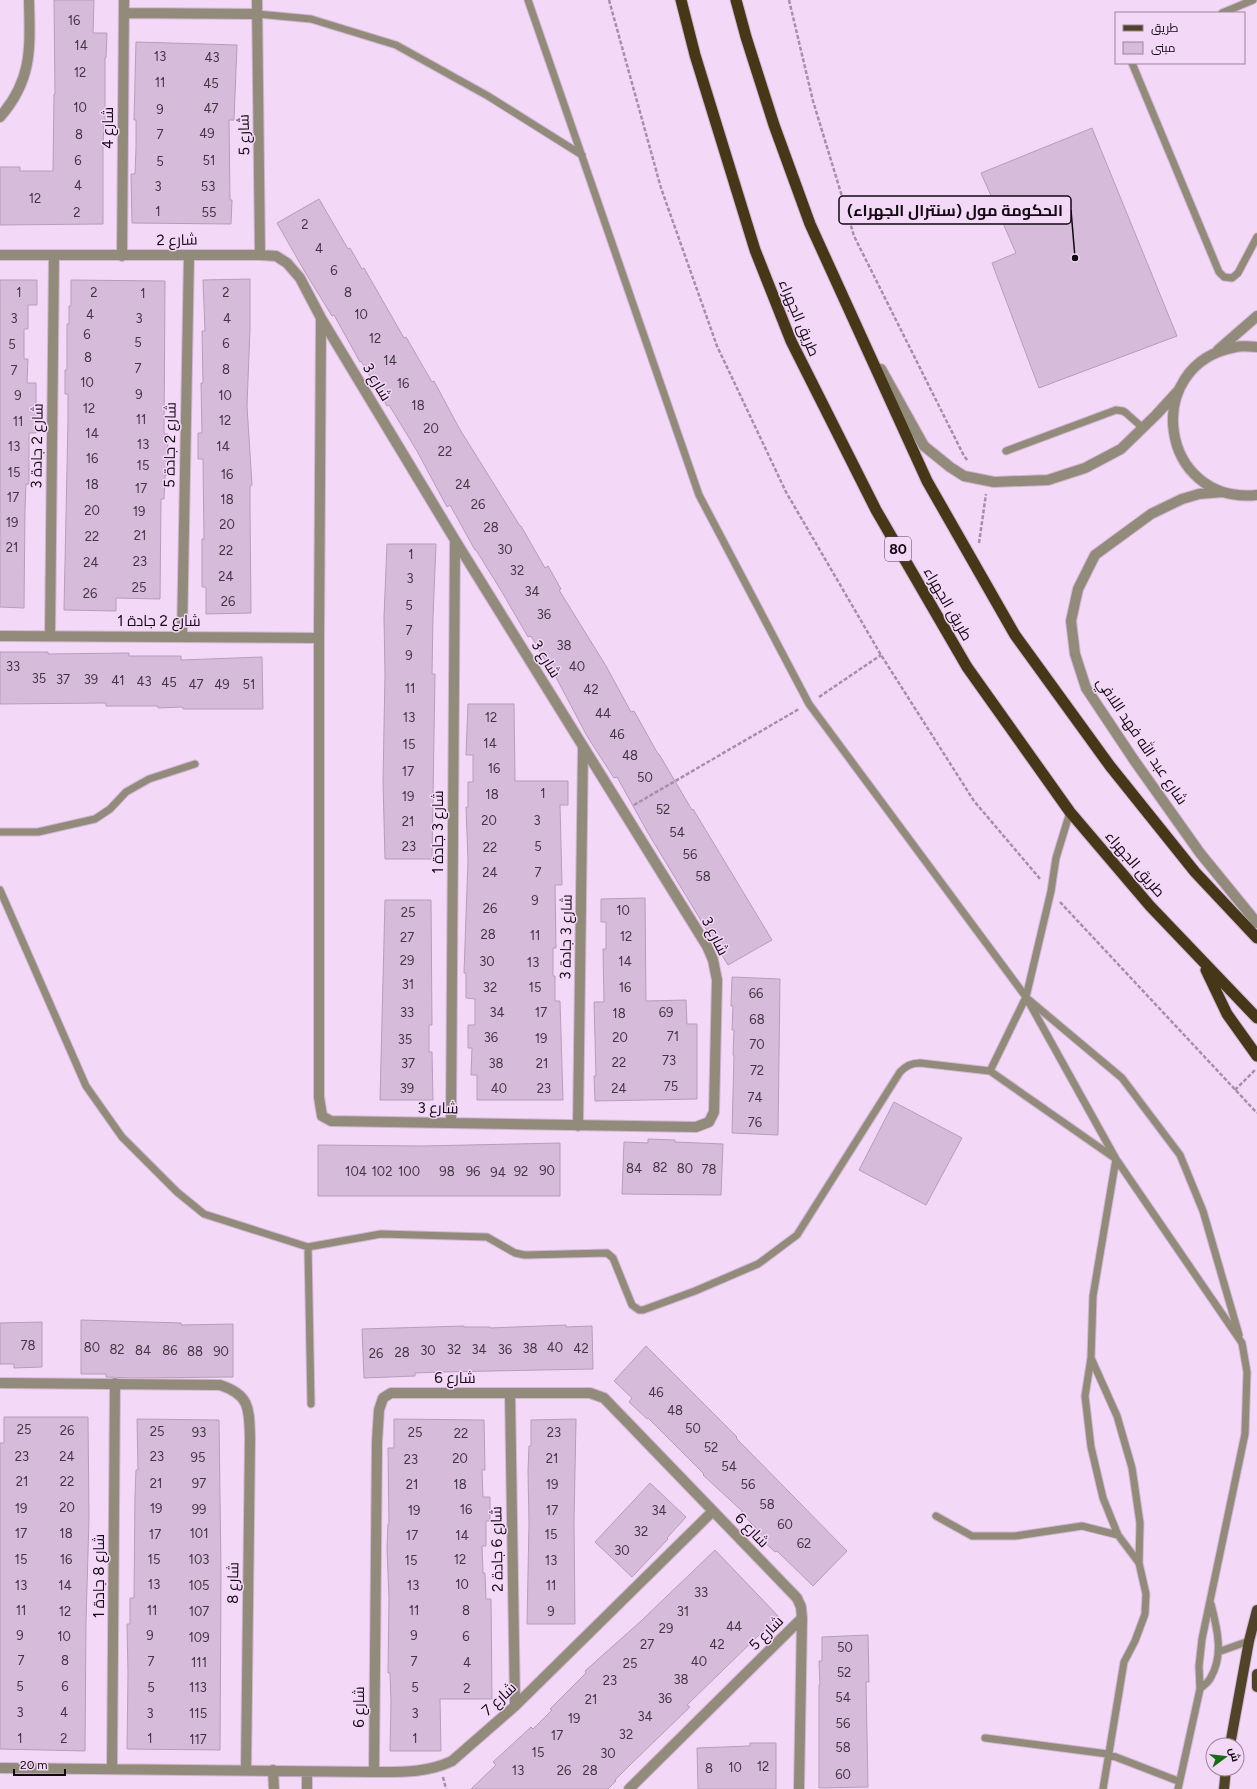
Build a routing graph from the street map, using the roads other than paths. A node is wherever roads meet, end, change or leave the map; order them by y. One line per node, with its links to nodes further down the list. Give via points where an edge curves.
1 (30, 0): 12 (street, via 29,62 18,93)
2 (124, 0): 9 (street, شارع 4)
3 (257, 0): 10 (street, شارع 5)
4 (528, 0): 13 (lane)
5 (681, 0): 37 (highway, طريق الجهراء / 80, via 697,62 755,250 791,341 876,510 967,667)
6 (736, 0): 22 (highway, via 772,117 810,224)
7 (1253, 0): 8 (lane)
8 (1224, 12)
9 (124, 13): 10 (street); 19 (street, شارع 4)
10 (257, 14): 13 (lane, via 311,19 396,45 488,96); 18 (street, شارع 5)
11 (1132, 64): 14 (lane, via 1219,272 1224,277 1232,278 1238,273)
12 (0, 117)
13 (582, 155): 43 (lane, via 699,495 809,704)
14 (1257, 237)
15 (189, 254): 18 (street, شارع 2); 19 (street, شارع 2); 33 (street, شارع 2 جادة 5)
16 (0, 255): 17 (street, شارع 2)
17 (54, 255): 19 (street, شارع 2); 32 (street, شارع 2 جادة 3)
18 (260, 255): 21 (street, شارع 2, via 276,256 287,263 300,278)
19 (122, 256)
20 (1257, 316): 24 (street)
21 (321, 318): 30 (street, شارع 3); 34 (street, شارع 3)
22 (854, 322): 26 (street, via 924,446 964,476 994,482 1048,480 1085,468 1121,448); 41 (highway, via 926,481 1015,635 1120,779 1195,872)
23 (1257, 347): 24 (street, via 1236,346)
24 (1214, 354): 25 (street, via 1199,363)
25 (1178, 391): 26 (street); 28 (street, via 1172,415 1174,440 1184,462 1201,480)
26 (1144, 428): 27 (lane, via 1123,411 1116,410)
27 (1006, 451)
28 (1222, 492): 29 (street, via 1244,496); 40 (street, شارع عبد الله فهد اللافي, via 1182,499 1151,514 1095,555 1078,589 1071,621 1075,654 1086,688 1200,853)
29 (1257, 495)
30 (455, 540): 35 (street, شارع 3); 47 (street, شارع 3 جادة 1)
31 (0, 636): 32 (street, شارع 2 جادة 1)
32 (50, 636): 33 (street, شارع 2 جادة 1)
33 (182, 636): 34 (street, شارع 2 جادة 1)
34 (318, 638): 47 (street, شارع 3, via 319,1098 322,1116 332,1121)
35 (583, 748): 48 (street, شارع 3 جادة 3); 48 (street, شارع 3, via 706,946 713,960 717,980 714,1112 709,1122 696,1128)
36 (195, 764): 38 (lane, via 149,779 126,792 110,809 94,819 38,832)
37 (1070, 812): 42 (highway, طريق الجهراء / 80, via 1150,906); 43 (lane, via 1056,858 1051,892)
38 (0, 832)
39 (0, 890): 50 (lane, via 86,1086 122,1137 177,1192 204,1214)
40 (1257, 923)
41 (1257, 938)
42 (1203, 962): 44 (highway, طريق الجهراء / 80); 45 (highway, via 1227,1014)
43 (1026, 997): 46 (lane); 49 (lane); 51 (lane, via 1122,1078 1180,1155 1203,1211)
44 (1257, 1018)
45 (1257, 1056)
46 (990, 1071): 49 (lane); 50 (lane, via 920,1062 905,1067 797,1235 758,1264 643,1310 632,1305 613,1258 607,1253 525,1255 515,1253 487,1237 381,1234)
47 (451, 1123): 48 (street, شارع 3)
48 (578, 1126)
49 (1116, 1159): 51 (lane); 52 (lane, via 1093,1296)
50 (308, 1247): 56 (lane)
51 (1242, 1342): 61 (lane, via 1247,1372 1245,1434)
52 (1091, 1358): 59 (lane, via 1085,1396 1091,1447 1103,1498); 60 (lane, via 1117,1416 1132,1468 1140,1523)
53 (0, 1383): 54 (street, شارع 8)
54 (115, 1383): 74 (street, شارع 8 جادة 1); 75 (street, شارع 8, via 220,1385 232,1389 246,1402 249,1411)
55 (510, 1393): 57 (street, شارع 6, via 590,1393 604,1398); 69 (street, شارع 6 جادة 2); 78 (street, شارع 6, via 391,1393 383,1398 379,1410 377,1442)
56 (311, 1404)
57 (713, 1511): 63 (street, شارع 6, via 797,1598); 69 (street, شارع 7)
58 (936, 1516): 59 (lane, via 972,1536 1015,1536 1082,1526)
59 (1118, 1535): 60 (lane)
60 (1139, 1563): 72 (lane, via 1146,1594 1145,1614 1124,1662)
61 (1210, 1602): 65 (lane, via 1219,1637); 68 (lane, via 1201,1646)
62 (1257, 1610): 64 (main road, via 1252,1630)
63 (802, 1618): 83 (street, شارع 5); 84 (street, شارع 5)
64 (1253, 1643): 65 (lane); 70 (main road)
65 (1218, 1652): 68 (lane, via 1211,1678)
66 (1257, 1674): 67 (main road)
67 (1257, 1687)
68 (1200, 1689): 80 (lane)
69 (514, 1706): 78 (street, شارع 7, via 452,1761 441,1767 428,1770)
70 (1232, 1737)
71 (985, 1738): 72 (lane)
72 (1108, 1754): 80 (lane); 85 (lane)
73 (0, 1768): 74 (street)
74 (112, 1769): 75 (street)
75 (246, 1770): 76 (street, شارع 7)
76 (273, 1770): 77 (street, شارع 7); 81 (street)
77 (307, 1772): 78 (street, شارع 7); 82 (street)
78 (374, 1772)
79 (1225, 1777): 86 (main road)
80 (1178, 1785)
81 (274, 1789)
82 (307, 1789)
83 (629, 1789)
84 (799, 1789)
85 (1103, 1789)
86 (1224, 1789)

